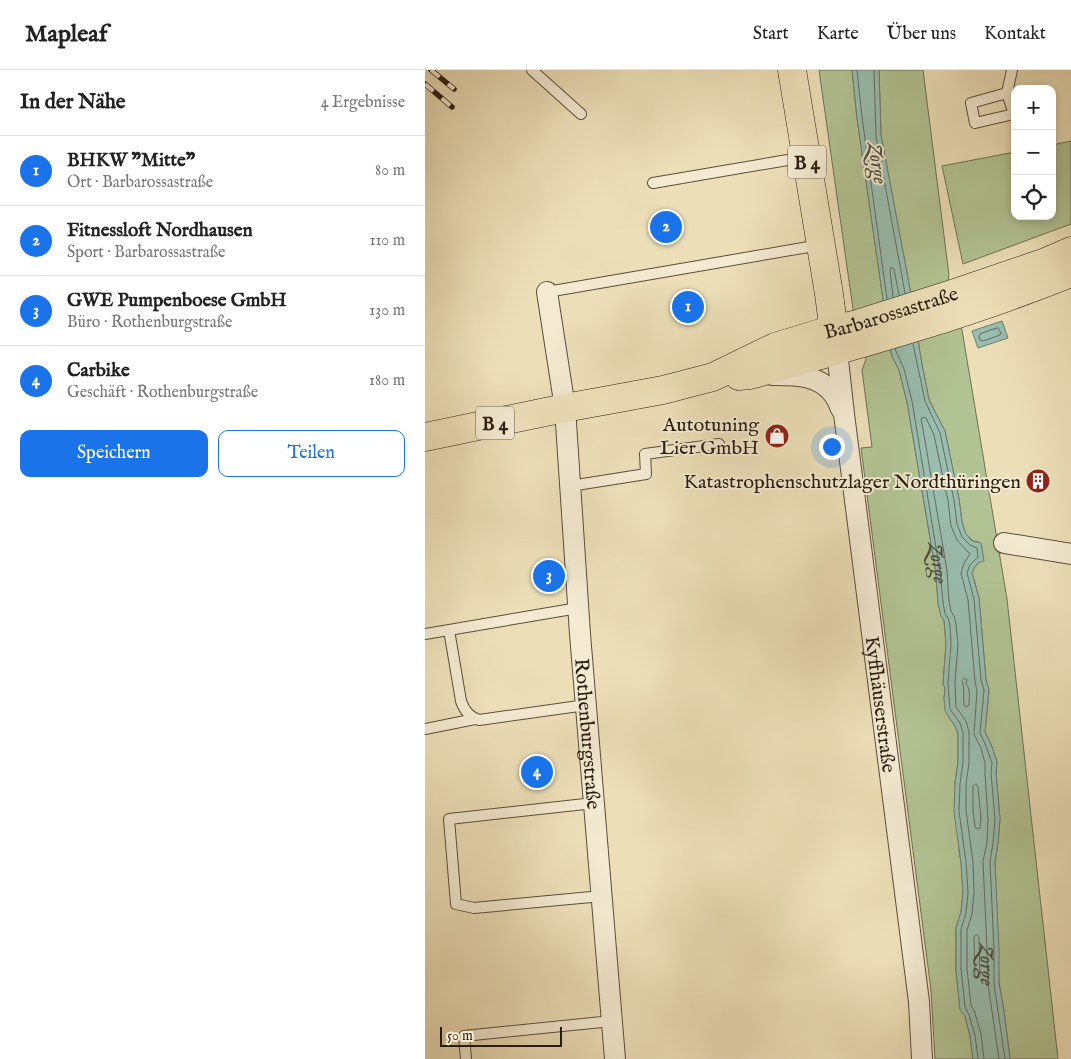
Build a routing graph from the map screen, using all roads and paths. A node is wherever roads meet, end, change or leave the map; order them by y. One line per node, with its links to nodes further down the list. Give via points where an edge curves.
1 (532, 70): 5 (lane)
2 (792, 70): 6 (main road, Kyffhäuserstraße / B 4)
3 (1012, 70): 4 (lane)
4 (1007, 93)
5 (581, 114)
6 (806, 157): 7 (lane); 8 (main road, Kyffhäuserstraße / B 4)
7 (653, 183)
8 (822, 250): 11 (lane); 13 (main road, Kyffhäuserstraße); 14 (main road, B 4, via 822,287 815,310 797,331)
9 (1071, 251): 12 (main road, Barbarossastraße / B 4)
10 (1071, 273): 12 (main road, Barbarossastraße / B 4, via 1049,282)
11 (547, 292): 17 (street)
12 (955, 304): 13 (main road, Barbarossastraße / B 4)
13 (847, 337): 14 (main road, Barbarossastraße / B 4); 15 (main road, Barbarossastraße / B 4); 18 (street, Kyffhäuserstraße)
14 (775, 347): 16 (main road, Barbarossastraße / B 4)
15 (750, 375): 16 (main road, Barbarossastraße / B 4); 18 (street, Barbarossastraße, via 810,378 829,390)
16 (713, 376): 17 (main road, Barbarossastraße / B 4, via 663,390)
17 (565, 408): 19 (main road, Barbarossastraße / B 4); 21 (street, Rothenburgstraße)
18 (843, 414): 35 (street, Kyffhäuserstraße, via 919,1002)
19 (425, 437)
20 (719, 444): 21 (lane, via 645,454 646,474)
21 (570, 486): 24 (street, Rothenburgstraße)
22 (1004, 543): 23 (street)
23 (1071, 554)
24 (578, 608): 25 (lane); 27 (street, Rothenburgstraße)
25 (449, 630): 26 (lane); 28 (lane, via 461,701 467,713)
26 (425, 634)
27 (586, 705): 28 (lane); 30 (street, Rothenburgstraße)
28 (475, 719): 29 (lane)
29 (425, 729)
30 (594, 803): 31 (street, Rothenburgstraße); 31 (lane, via 449,819 449,829 456,904 474,908)
31 (602, 896): 32 (street, Rothenburgstraße)
32 (612, 1021): 33 (lane, via 464,1036); 34 (street, Rothenburgstraße)
33 (467, 1059)
34 (615, 1059)
35 (922, 1059)

